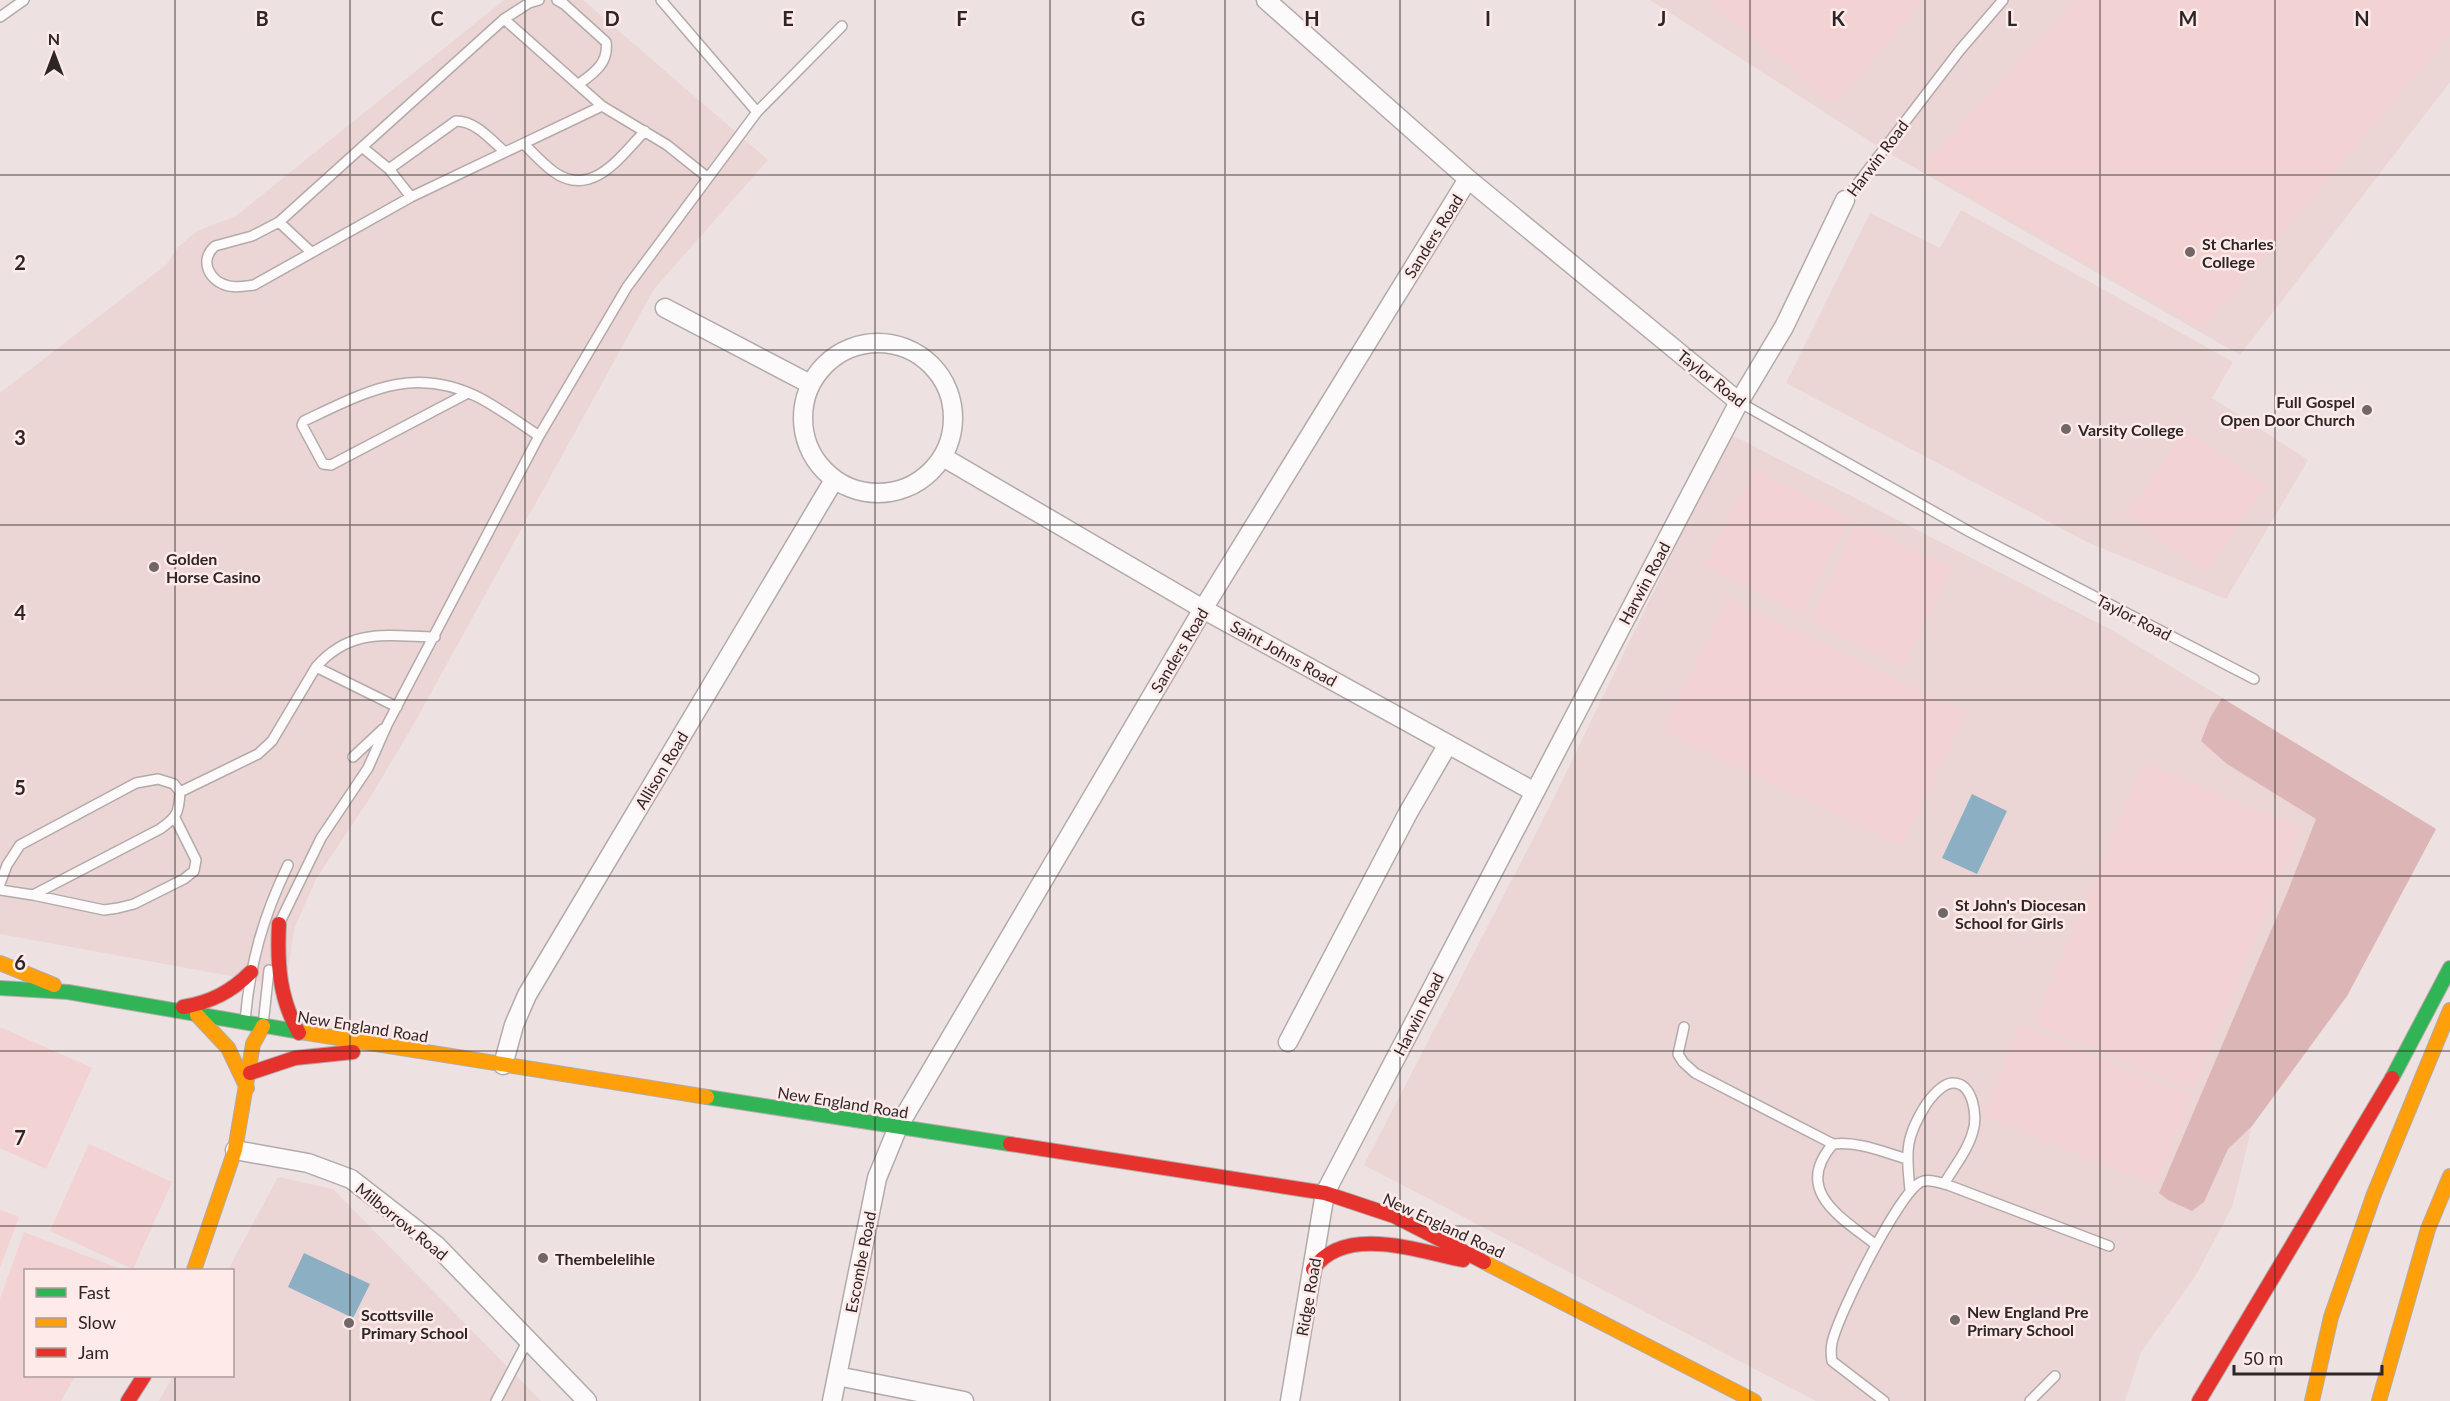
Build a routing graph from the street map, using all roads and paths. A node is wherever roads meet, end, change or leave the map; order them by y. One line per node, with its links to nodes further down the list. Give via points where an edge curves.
1 (24, 0): 7 (lane)
2 (539, 0): 8 (lane)
3 (557, 0): 10 (lane, via 606,42 606,55 599,70)
4 (661, 0): 12 (lane)
5 (1266, 0): 19 (street, Taylor Road)
6 (2003, 0): 21 (lane, Harwin Road)
7 (0, 17)
8 (504, 19): 10 (lane); 15 (lane)
9 (842, 26): 12 (lane)
10 (579, 84): 11 (lane)
11 (602, 106): 13 (lane); 14 (lane)
12 (757, 112): 18 (lane)
13 (645, 131): 14 (lane, via 607,170 588,180 555,172); 18 (lane)
14 (524, 144): 16 (lane)
15 (362, 147): 17 (lane); 22 (lane)
16 (505, 152): 17 (lane, via 479,128 456,121); 20 (lane)
17 (389, 169): 20 (lane)
18 (707, 177): 28 (lane, via 627,287)
19 (1468, 179): 27 (street, Taylor Road); 31 (street, Sanders Road)
20 (411, 197): 23 (lane)
21 (1845, 200): 27 (street, Harwin Road, via 1784,327)
22 (279, 222): 23 (lane); 23 (lane, via 252,236 215,246 206,264 213,278 227,286 254,285)
23 (311, 252)
24 (665, 308): 25 (street)
25 (810, 384): 29 (street, via 824,364 844,350 867,343 891,344 914,352 933,367 947,387 953,418 952,435); 30 (street, via 801,419 810,453)
26 (468, 393): 26 (lane, via 421,382 391,384 361,394 302,425 323,464 331,465); 28 (lane)
27 (1739, 402): 34 (lane, Taylor Road, via 1970,532); 39 (street, Harwin Road)
28 (539, 436): 32 (lane)
29 (943, 457): 30 (street, via 922,480 893,492 862,492); 31 (street, Saint Johns Road)
30 (834, 480): 62 (street, Allison Road, via 527,994)
31 (1203, 609): 37 (street, Saint Johns Road); 65 (street, Sanders Road)
32 (435, 637): 33 (lane, via 362,637 333,651); 35 (lane)
33 (316, 667): 35 (lane); 40 (lane, via 272,741 258,754)
34 (2253, 679)
35 (397, 707): 36 (lane)
36 (387, 725): 38 (lane); 46 (lane, via 368,768 321,838)
37 (1448, 744): 39 (street, Saint Johns Road); 59 (street)
38 (353, 757)
39 (1533, 791): 72 (street, Harwin Road)
40 (180, 792): 41 (lane); 43 (lane, via 174,784 158,779 136,783 20,845)
41 (175, 818): 45 (lane); 45 (lane, via 196,860 194,871 184,879 118,908 104,909)
42 (288, 865): 49 (lane, via 264,920)
43 (0, 884)
44 (0, 890): 45 (lane)
45 (33, 895)
46 (279, 924): 56 (lane, via 267,980); 58 (main road, via 277,959 281,990)
47 (0, 963): 51 (main road, New England Road)
48 (2450, 968): 93 (main road, via 2379,1102)
49 (251, 972): 52 (main road, via 224,996 207,1003); 55 (lane)
50 (0, 988): 51 (main road, New England Road)
51 (68, 992): 52 (main road, New England Road)
52 (167, 1009): 54 (main road, New England Road)
53 (2450, 1010): 94 (main road, via 2374,1194 2331,1317)
54 (197, 1015): 55 (main road, New England Road); 64 (main road, via 225,1042)
55 (245, 1023): 56 (main road, New England Road); 60 (main road)
56 (263, 1026): 58 (main road, New England Road); 60 (main road)
57 (1684, 1027): 66 (lane, via 1678,1054 1695,1073)
58 (299, 1033): 61 (main road, New England Road)
59 (1288, 1042)
60 (253, 1044): 63 (main road)
61 (410, 1051): 62 (main road, New England Road); 63 (main road, via 313,1054)
62 (502, 1065): 65 (main road, New England Road)
63 (250, 1073): 64 (main road)
64 (247, 1088): 67 (main road)
65 (898, 1127): 72 (main road, New England Road); 82 (street, Escombe Road, via 876,1178)
66 (1833, 1144): 68 (lane, via 1862,1145); 73 (lane, via 1819,1166 1819,1193)
67 (235, 1150): 76 (main road); 79 (street, Milborrow Road, via 308,1163 351,1179 436,1245)
68 (1906, 1159): 70 (lane, via 1913,1124 1933,1095 1952,1083 1963,1086 1973,1103 1976,1120 1969,1143); 71 (lane)
69 (2450, 1176): 95 (main road, via 2428,1229)
70 (1944, 1184): 71 (lane, via 1930,1180); 74 (lane)
71 (1910, 1190): 73 (lane)
72 (1325, 1193): 75 (main road, New England Road, via 1394,1216); 77 (street, Ridge Road)
73 (1876, 1245): 91 (lane, via 1839,1323 1831,1355 1836,1366)
74 (2109, 1246)
75 (1490, 1265): 77 (main road, via 1373,1245 1344,1246 1321,1258); 78 (main road, New England Road)
76 (194, 1269)
77 (1313, 1269): 88 (street, Ridge Road)
78 (1588, 1318): 89 (main road, New England Road); 90 (main road, New England Road)
79 (528, 1340): 84 (lane); 85 (street, Milborrow Road)
80 (2055, 1376): 92 (lane)
81 (143, 1377): 83 (main road)
82 (837, 1377): 86 (street, Escombe Road); 87 (street)
83 (128, 1401)
84 (496, 1401)
85 (587, 1401)
86 (832, 1401)
87 (964, 1401)
88 (1290, 1401)
89 (1729, 1401)
90 (1754, 1401)
91 (1884, 1401)
92 (2030, 1401)
93 (2199, 1401)
94 (2312, 1401)
95 (2379, 1401)

